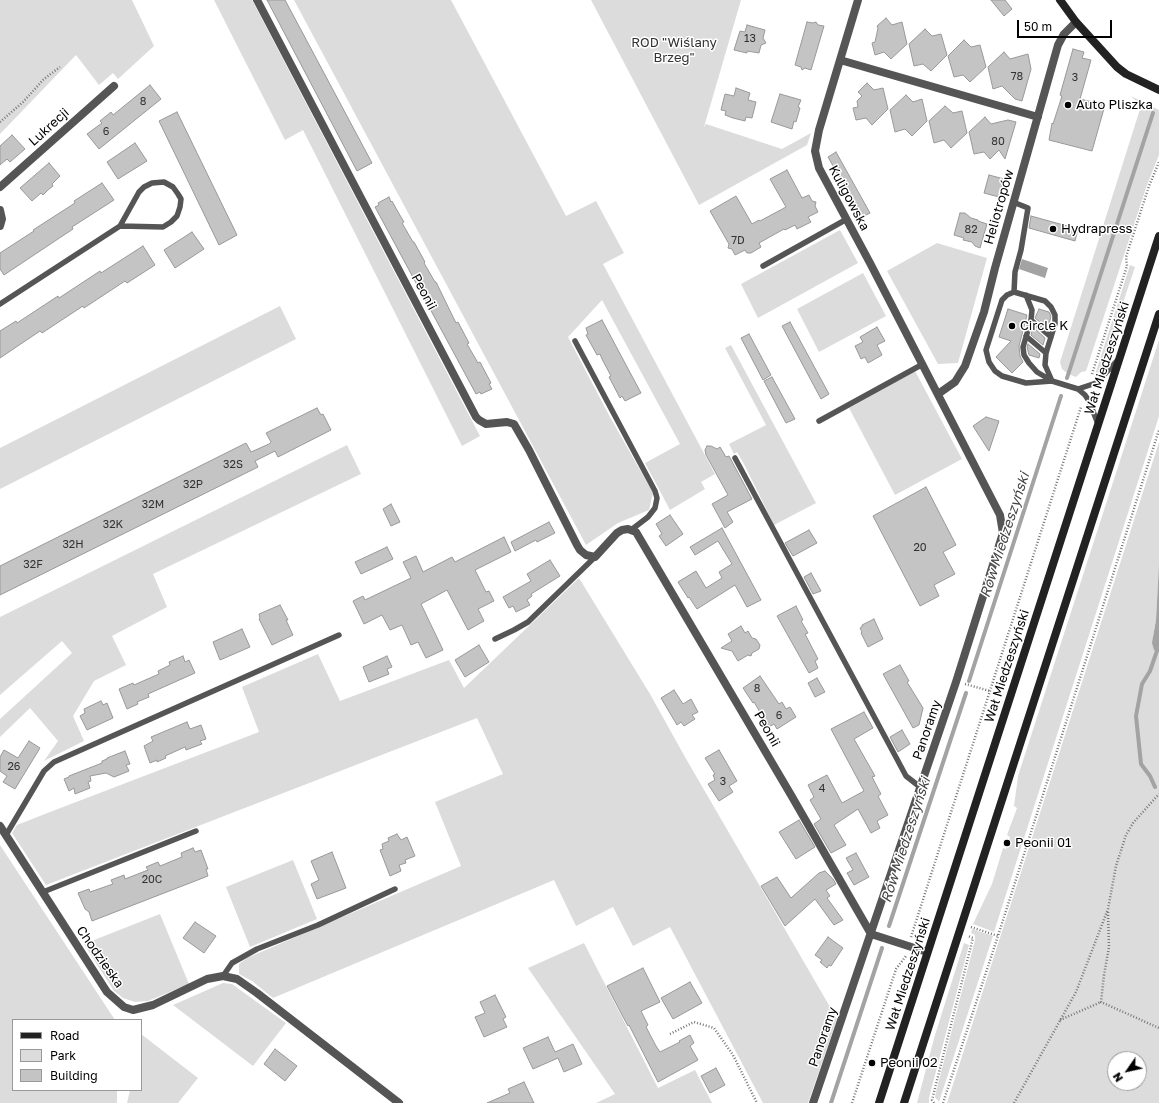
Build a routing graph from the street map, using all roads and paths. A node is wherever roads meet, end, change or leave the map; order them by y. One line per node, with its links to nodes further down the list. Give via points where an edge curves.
1 (257, 0): 41 (street, Peonii, via 476,417 486,424 514,424 580,550 586,555)
2 (858, 0): 5 (street, Kuligowska)
3 (1064, 2): 4 (main road)
4 (1076, 22): 8 (main road, via 1117,67); 9 (street, Heliotropów, via 1064,34 1058,45)
5 (840, 60): 9 (street); 15 (street, Kuligowska, via 815,151 819,168)
6 (60, 67): 10 (path)
7 (114, 86): 12 (street, Lukrecji)
8 (1159, 90)
9 (1038, 117): 13 (street, Heliotropów)
10 (0, 122)
11 (1159, 162): 32 (path, via 1126,257 1127,266)
12 (0, 187)
13 (1013, 202): 20 (lane, via 1028,208 1015,272); 34 (street, Heliotropów, via 984,312 965,366 955,382)
14 (0, 210): 16 (street)
15 (846, 219): 19 (lane); 30 (street, Kuligowska)
16 (0, 226)
17 (120, 226): 17 (lane, via 163,227 177,216 181,199 173,186 164,182 152,183 139,192); 22 (lane)
18 (1159, 236): 29 (main road, Wał Miedzeszyński)
19 (763, 266)
20 (1014, 292): 21 (lane); 31 (lane, via 1002,300 986,350 989,362 1002,376 1026,383)
21 (1026, 295): 24 (lane, via 1032,310); 26 (lane, via 1045,301 1051,307 1055,315 1055,324)
22 (0, 304)
23 (1159, 314): 70 (main road)
24 (1032, 320): 25 (lane); 26 (lane)
25 (1026, 336): 28 (lane); 31 (lane, via 1024,355 1037,372)
26 (1051, 337): 28 (lane)
27 (575, 341): 40 (lane, via 655,491 655,508)
28 (1046, 353): 31 (lane, via 1045,365)
29 (1119, 359): 32 (lane, via 1096,384); 37 (main road, Wał Miedzeszyński)
30 (923, 364): 34 (street, Kuligowska); 36 (lane)
31 (1052, 381): 33 (lane)
32 (1088, 387): 33 (lane)
33 (1078, 389): 35 (lane)
34 (938, 394): 44 (street, Panoramy, via 1000,515 1003,533)
35 (1085, 395): 37 (lane); 45 (path)
36 (819, 421)
37 (1098, 424): 59 (main road, Wał Miedzeszyński)
38 (1159, 430): 57 (path)
39 (735, 458): 46 (lane, via 906,776)
40 (631, 530): 41 (street, via 617,533); 55 (street, Peonii, via 640,537)
41 (595, 556): 43 (lane, via 528,622)
42 (338, 635): 50 (lane, via 54,762 44,771)
43 (495, 639)
44 (956, 682): 45 (path); 46 (street, Panoramy)
45 (990, 691): 58 (path)
46 (920, 787): 55 (street, Panoramy)
47 (1159, 794): 53 (path, via 1133,823 1126,835 1116,866)
48 (0, 826): 50 (street, Chodzieska)
49 (196, 831): 52 (lane)
50 (6, 835): 52 (street, Chodzieska)
51 (395, 889): 60 (lane, via 318,925 256,950 232,963)
52 (42, 892): 60 (street, Chodzieska, via 107,992 124,1007 133,1010 153,1005 207,979)
53 (1108, 909): 61 (path, via 1109,947); 62 (path, via 1076,992)
54 (970, 927): 57 (path)
55 (871, 934): 58 (street); 67 (street, Panoramy)
56 (967, 936): 71 (path, via 973,938 932,1100)
57 (998, 936): 72 (path)
58 (909, 946): 59 (street); 68 (path, via 907,954 896,969)
59 (927, 952): 69 (main road, Wał Miedzeszyński)
60 (223, 976): 65 (street, via 237,979 257,993)
61 (1101, 1002): 62 (path); 63 (path)
62 (1060, 1020): 73 (path)
63 (1159, 1028)
64 (670, 1034): 66 (path, via 694,1022 714,1028 733,1055)
65 (399, 1103)
66 (758, 1103)
67 (812, 1103)
68 (852, 1103)
69 (879, 1103)
70 (904, 1103)
71 (934, 1103)
72 (943, 1103)
73 (1014, 1103)

